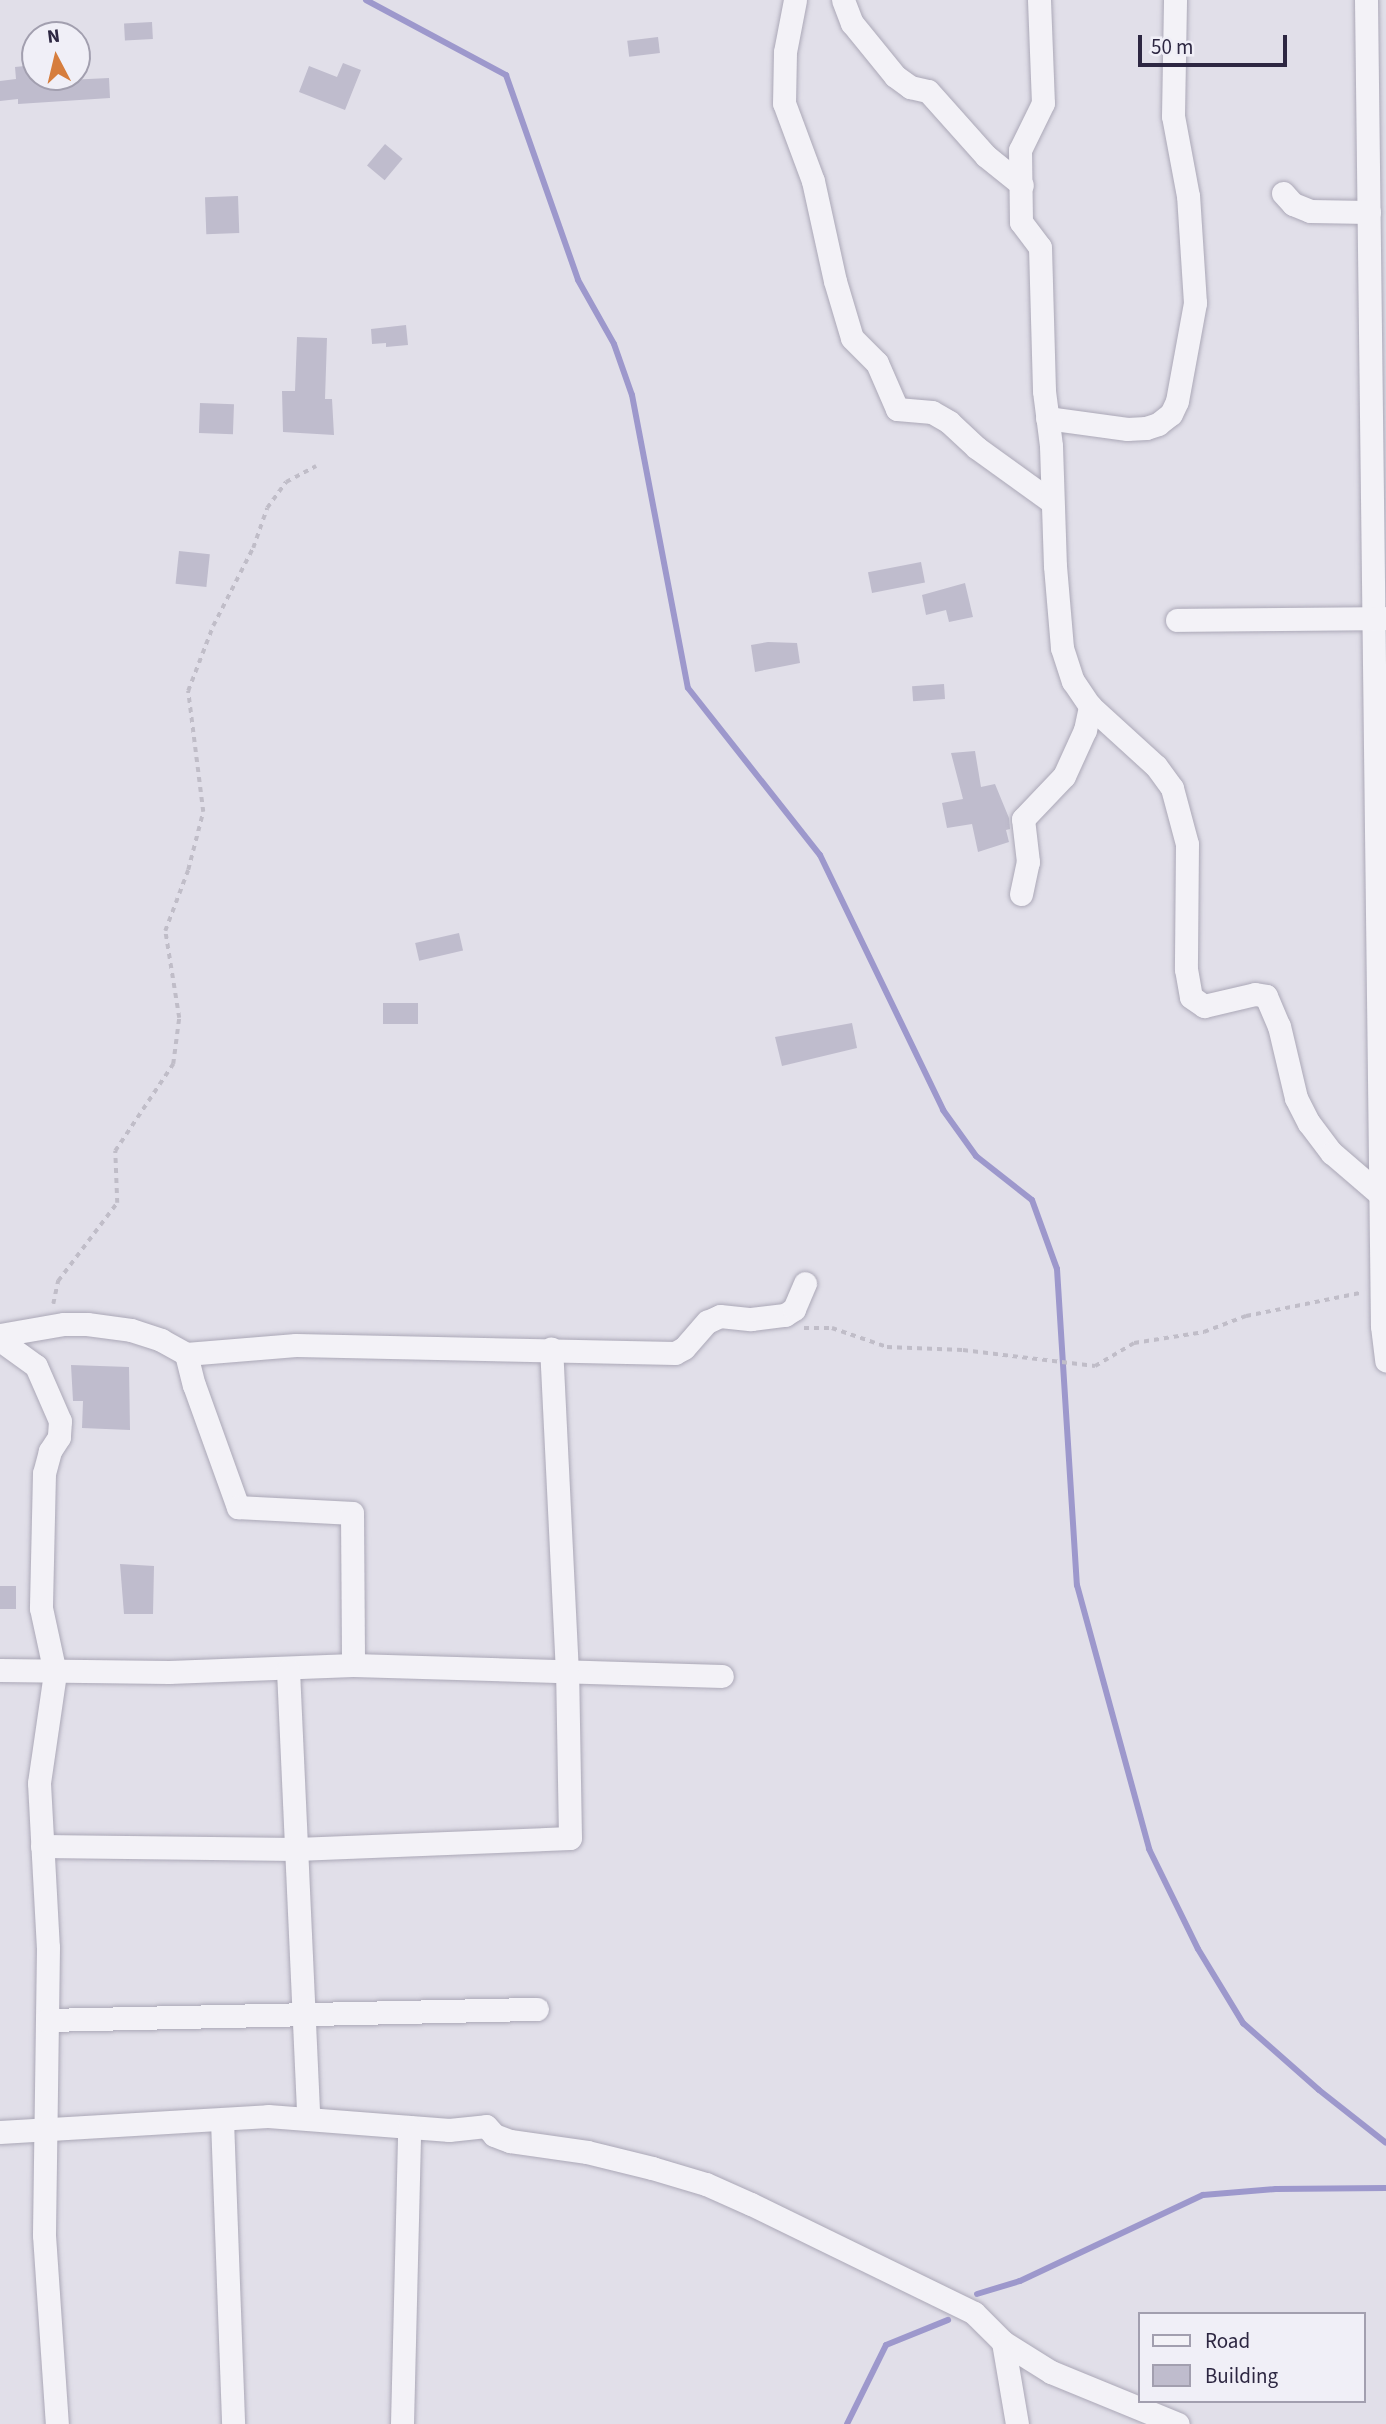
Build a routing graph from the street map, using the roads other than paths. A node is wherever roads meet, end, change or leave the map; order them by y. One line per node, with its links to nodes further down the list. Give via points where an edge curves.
1 (795, 0): 10 (street, via 785,52 784,103 813,181 852,338 877,363 897,409 918,408 940,417)
2 (843, 0): 6 (street, via 852,23 895,76 910,87 928,91 986,156)
3 (1039, 0): 6 (street, via 1043,103 1020,150)
4 (1175, 0): 9 (street, via 1173,116 1188,196 1195,303 1177,401 1171,414 1146,428)
5 (1366, 0): 8 (street)
6 (1022, 185): 9 (street, via 1021,222 1040,247)
7 (1283, 193): 8 (street, via 1310,212)
8 (1369, 212): 11 (street)
9 (1047, 418): 10 (street)
10 (1052, 502): 13 (street, via 1062,648 1073,681)
11 (1380, 618): 12 (street); 15 (street)
12 (1177, 620)
13 (1090, 706): 14 (street, via 1064,776 1023,819 1028,862); 16 (street, via 1156,766 1172,788 1180,810 1186,844 1186,969 1191,997 1204,1006 1255,994 1266,996 1279,1026 1296,1098 1309,1123 1332,1153)
14 (1021, 894)
15 (1384, 1134): 16 (street)
16 (1382, 1196): 18 (street)
17 (805, 1283): 20 (street, via 794,1309 785,1315 720,1316 707,1322 675,1353)
18 (1385, 1289): 22 (street, via 1382,1326)
19 (0, 1337): 21 (street, via 87,1324 131,1330); 26 (street, via 36,1366 60,1421 60,1437 44,1474 42,1535 41,1608)
20 (551, 1348): 21 (street, via 296,1345); 27 (street)
21 (186, 1354): 23 (street, via 238,1507 352,1513)
22 (1386, 1361)
23 (353, 1665): 25 (street); 27 (street)
24 (0, 1670): 26 (street)
25 (288, 1670): 26 (street); 30 (street)
26 (55, 1673): 29 (street, via 39,1783)
27 (567, 1673): 28 (street); 30 (street, via 570,1838)
28 (722, 1675)
29 (42, 1846): 30 (street); 33 (street)
30 (296, 1849): 32 (street)
31 (537, 2009): 32 (street)
32 (303, 2014): 33 (street); 34 (street)
33 (47, 2020): 38 (street)
34 (308, 2119): 35 (street); 36 (street)
35 (222, 2120): 38 (street); 41 (street)
36 (409, 2127): 39 (street, via 449,2130 486,2126 510,2141 621,2160 706,2184 814,2232 974,2313); 42 (street)
37 (0, 2132): 38 (street)
38 (46, 2132): 40 (street, via 44,2235)
39 (1003, 2342): 43 (street); 44 (street, via 1051,2372)
40 (57, 2424)
41 (233, 2424)
42 (402, 2424)
43 (1017, 2424)
44 (1178, 2424)

